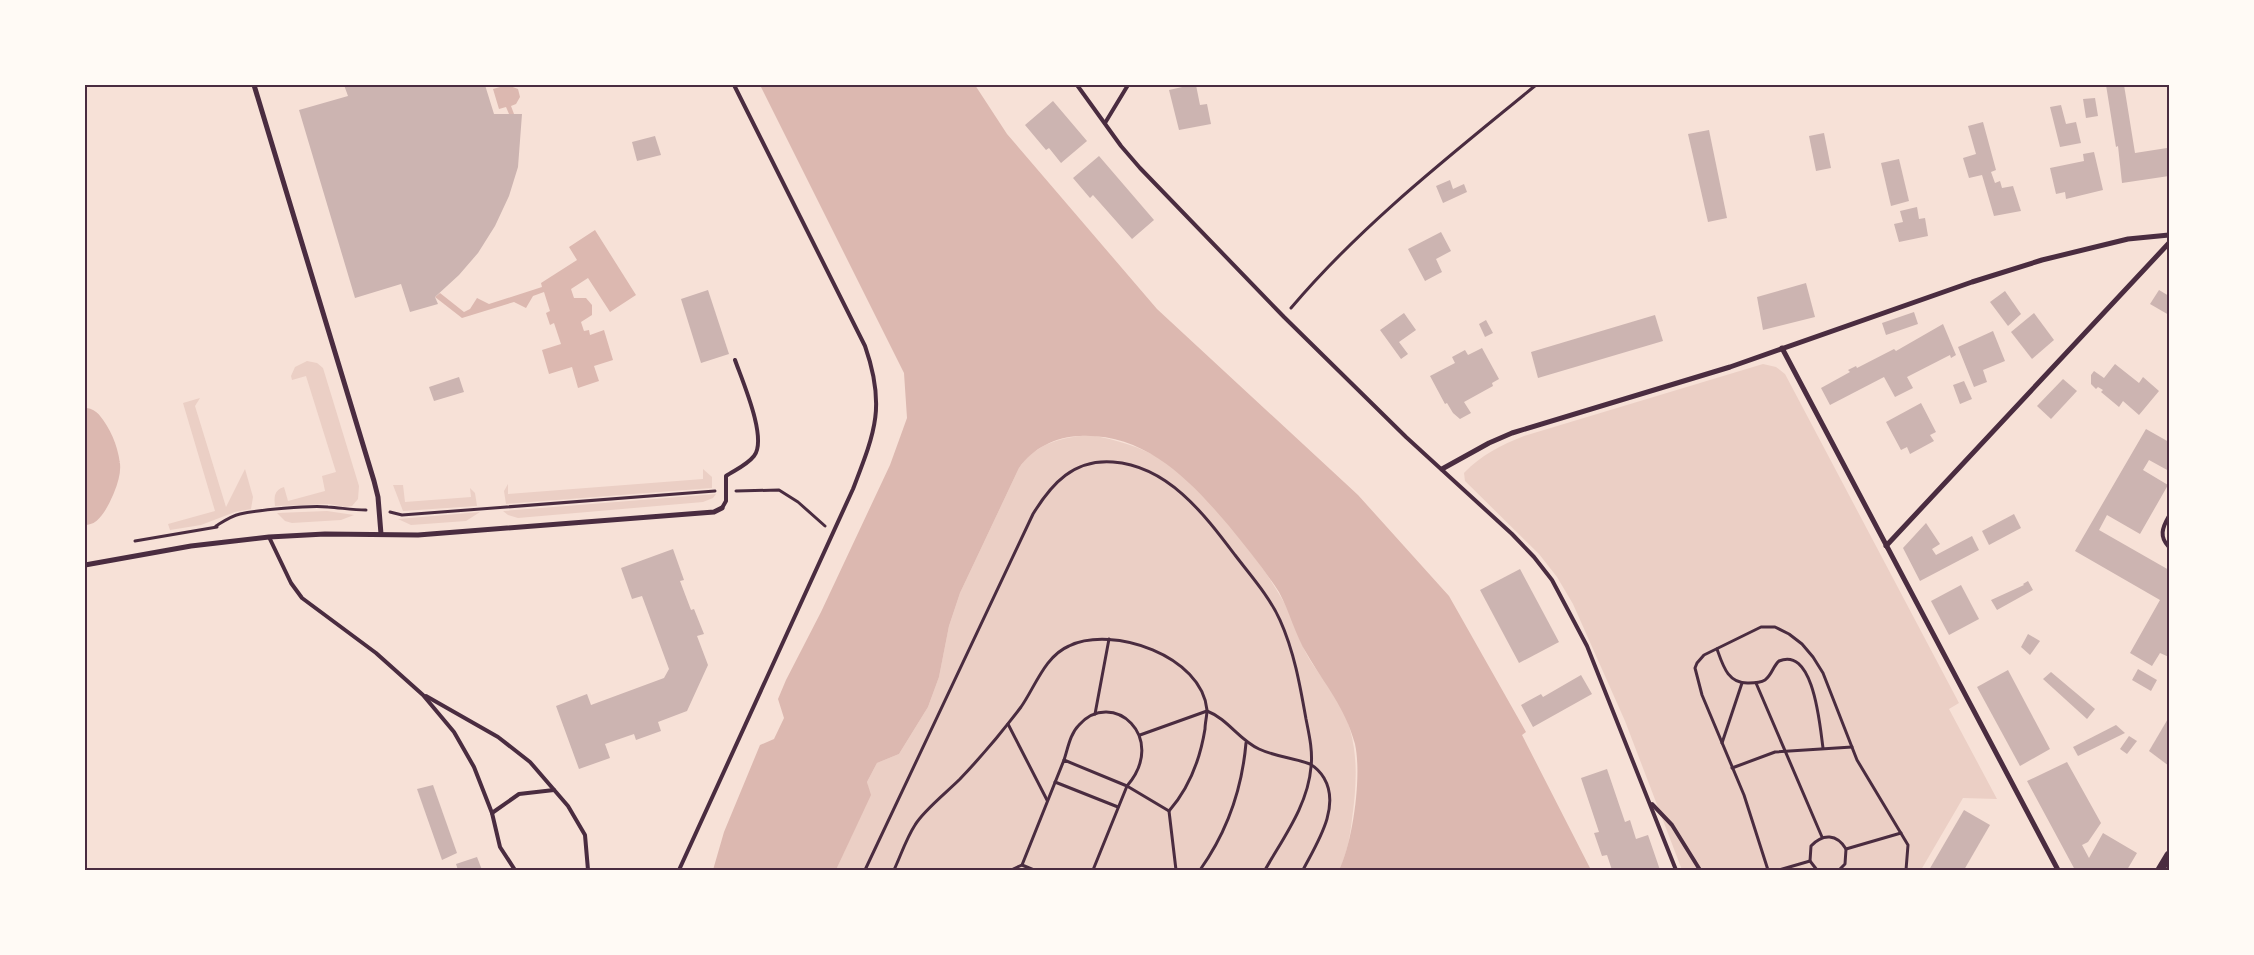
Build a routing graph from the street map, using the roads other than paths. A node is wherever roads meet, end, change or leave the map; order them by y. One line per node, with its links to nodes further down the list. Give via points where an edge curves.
1 (254, 85): 13 (street, via 374,480)
2 (734, 85): 25 (lane, via 854,324 872,366 876,384 876,416 853,489)
3 (1078, 85): 5 (lane)
4 (1128, 85): 5 (lane)
5 (1105, 123): 10 (lane, via 1140,168 1284,317)
6 (2169, 235): 8 (street, via 2128,239 2042,260)
7 (2169, 243): 15 (street)
8 (1782, 348): 10 (street, via 1730,367 1512,433 1489,442); 15 (street)
9 (735, 360): 11 (lane, via 756,426 758,447 755,455 726,476 726,501)
10 (1442, 470): 20 (lane, via 1512,534 1552,580 1587,646)
11 (722, 508): 13 (street, via 714,512 484,530)
12 (2169, 516): 16 (lane, via 2162,535)
13 (381, 534): 14 (street)
14 (269, 537): 17 (street, via 191,546); 18 (lane, via 290,583 302,598 376,653)
15 (1886, 546): 28 (street)
16 (2169, 547)
17 (85, 565)
18 (423, 695): 19 (lane, via 498,738 530,762); 21 (lane, via 454,732 474,767)
19 (554, 790): 21 (lane, via 519,794); 24 (lane, via 585,835)
20 (1650, 803): 26 (lane); 27 (lane, via 1672,825)
21 (492, 813): 23 (lane, via 500,847)
22 (2169, 855): 29 (street)
23 (515, 870)
24 (588, 870)
25 (679, 870)
26 (1676, 870)
27 (1700, 870)
28 (2058, 870)
29 (2160, 870)

